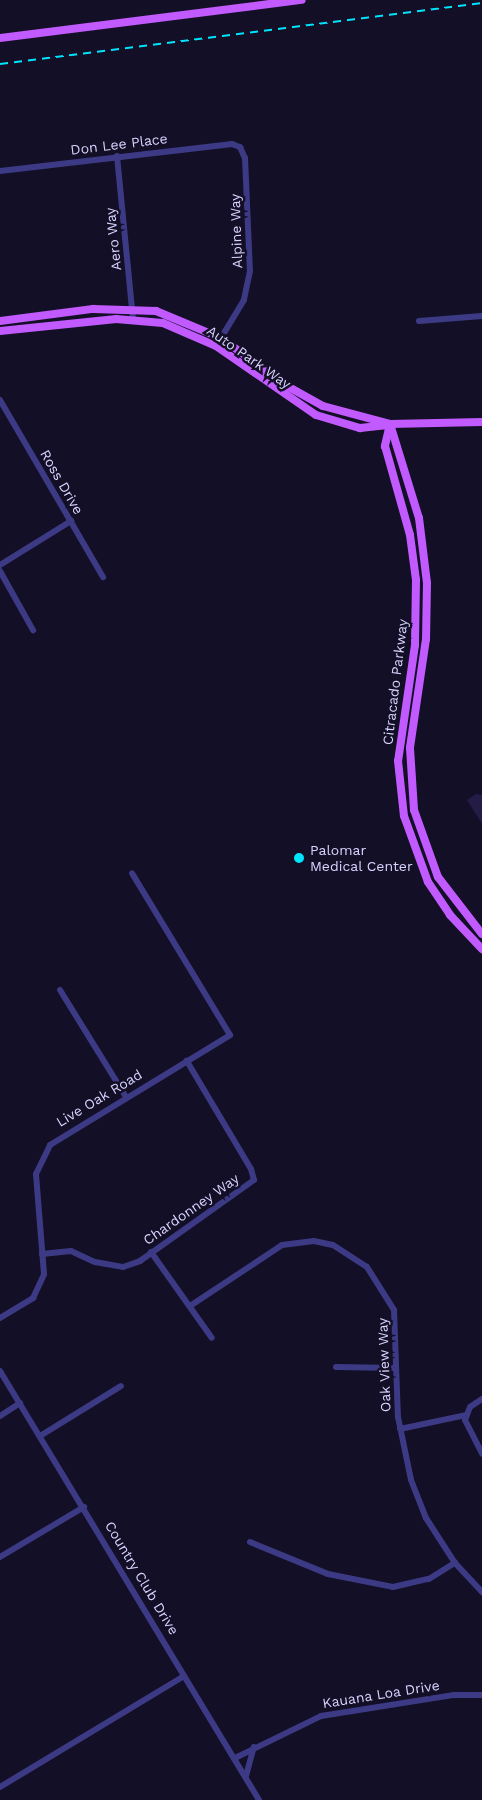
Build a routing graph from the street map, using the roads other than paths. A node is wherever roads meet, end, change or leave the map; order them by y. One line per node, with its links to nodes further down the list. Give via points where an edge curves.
1 (302, 0): 2 (main road)
2 (0, 38)
3 (240, 147): 4 (street, Don Lee Place, via 232,144); 12 (street, Alpine Way, via 245,158 250,271 244,300)
4 (117, 156): 5 (street, Don Lee Place); 6 (street, Aero Way)
5 (0, 171)
6 (133, 308): 8 (street, Aero Way); 9 (main road, Auto Park Way); 12 (main road, Auto Park Way, via 188,321)
7 (482, 316): 10 (street)
8 (133, 320): 11 (main road, Auto Park Way); 15 (main road, Auto Park Way, via 191,333 316,415 360,428)
9 (0, 321)
10 (419, 321)
11 (0, 331)
12 (221, 338): 15 (main road, Auto Park Way, via 303,396)
13 (0, 400): 16 (street, Ross Drive)
14 (482, 422): 15 (main road, Auto Park Way)
15 (390, 424): 22 (main road, Citracado Parkway, via 419,518 427,582 427,633 410,748 414,810 438,877); 23 (main road, Citracado Parkway, via 385,446 410,535 416,580 415,645 398,761 404,816 428,882 450,915)
16 (71, 522): 17 (street); 19 (street, Ross Drive)
17 (0, 565)
18 (0, 571): 20 (street)
19 (103, 577)
20 (33, 630)
21 (132, 873): 25 (street, Live Oak Road, via 230,1035)
22 (482, 934)
23 (482, 949)
24 (60, 990): 26 (street)
25 (187, 1061): 26 (street, Live Oak Road); 27 (street, Chardonney Way, via 252,1169 254,1180)
26 (126, 1097): 28 (street, Live Oak Road, via 59,1137 38,1163)
27 (152, 1252): 28 (street, Chardonney Way, via 122,1267 94,1262 71,1251); 29 (street)
28 (42, 1254): 30 (street, Live Oak Road, via 44,1274 33,1298)
29 (190, 1306): 31 (street); 33 (street, Oak View Way, via 282,1245 314,1240 334,1245 367,1267 385,1291 397,1327)
30 (0, 1318)
31 (212, 1338)
32 (336, 1367): 33 (street)
33 (396, 1368): 40 (street, Oak View Way)
34 (0, 1371): 37 (street, Country Club Drive)
35 (121, 1386): 41 (street)
36 (482, 1399): 38 (street)
37 (20, 1403): 39 (street); 41 (street, Country Club Drive)
38 (466, 1415): 40 (street); 42 (street, via 466,1427)
39 (0, 1416)
40 (400, 1429): 46 (street, Oak View Way, via 426,1518)
41 (40, 1436): 43 (street, Country Club Drive)
42 (482, 1454)
43 (84, 1507): 45 (street); 48 (street, Country Club Drive)
44 (250, 1542): 46 (street, via 328,1574 393,1587 429,1579)
45 (0, 1556)
46 (455, 1563): 47 (street, Oak View Way)
47 (482, 1592)
48 (184, 1676): 51 (street, Country Club Drive); 53 (street)
49 (482, 1695): 50 (street, Kauana Loa Drive, via 454,1695 341,1712 304,1722)
50 (254, 1747): 51 (street, Kauana Loa Drive); 52 (street)
51 (235, 1758): 52 (street, Country Club Drive)
52 (246, 1776): 54 (street, Country Club Drive)
53 (0, 1787)
54 (259, 1800)

